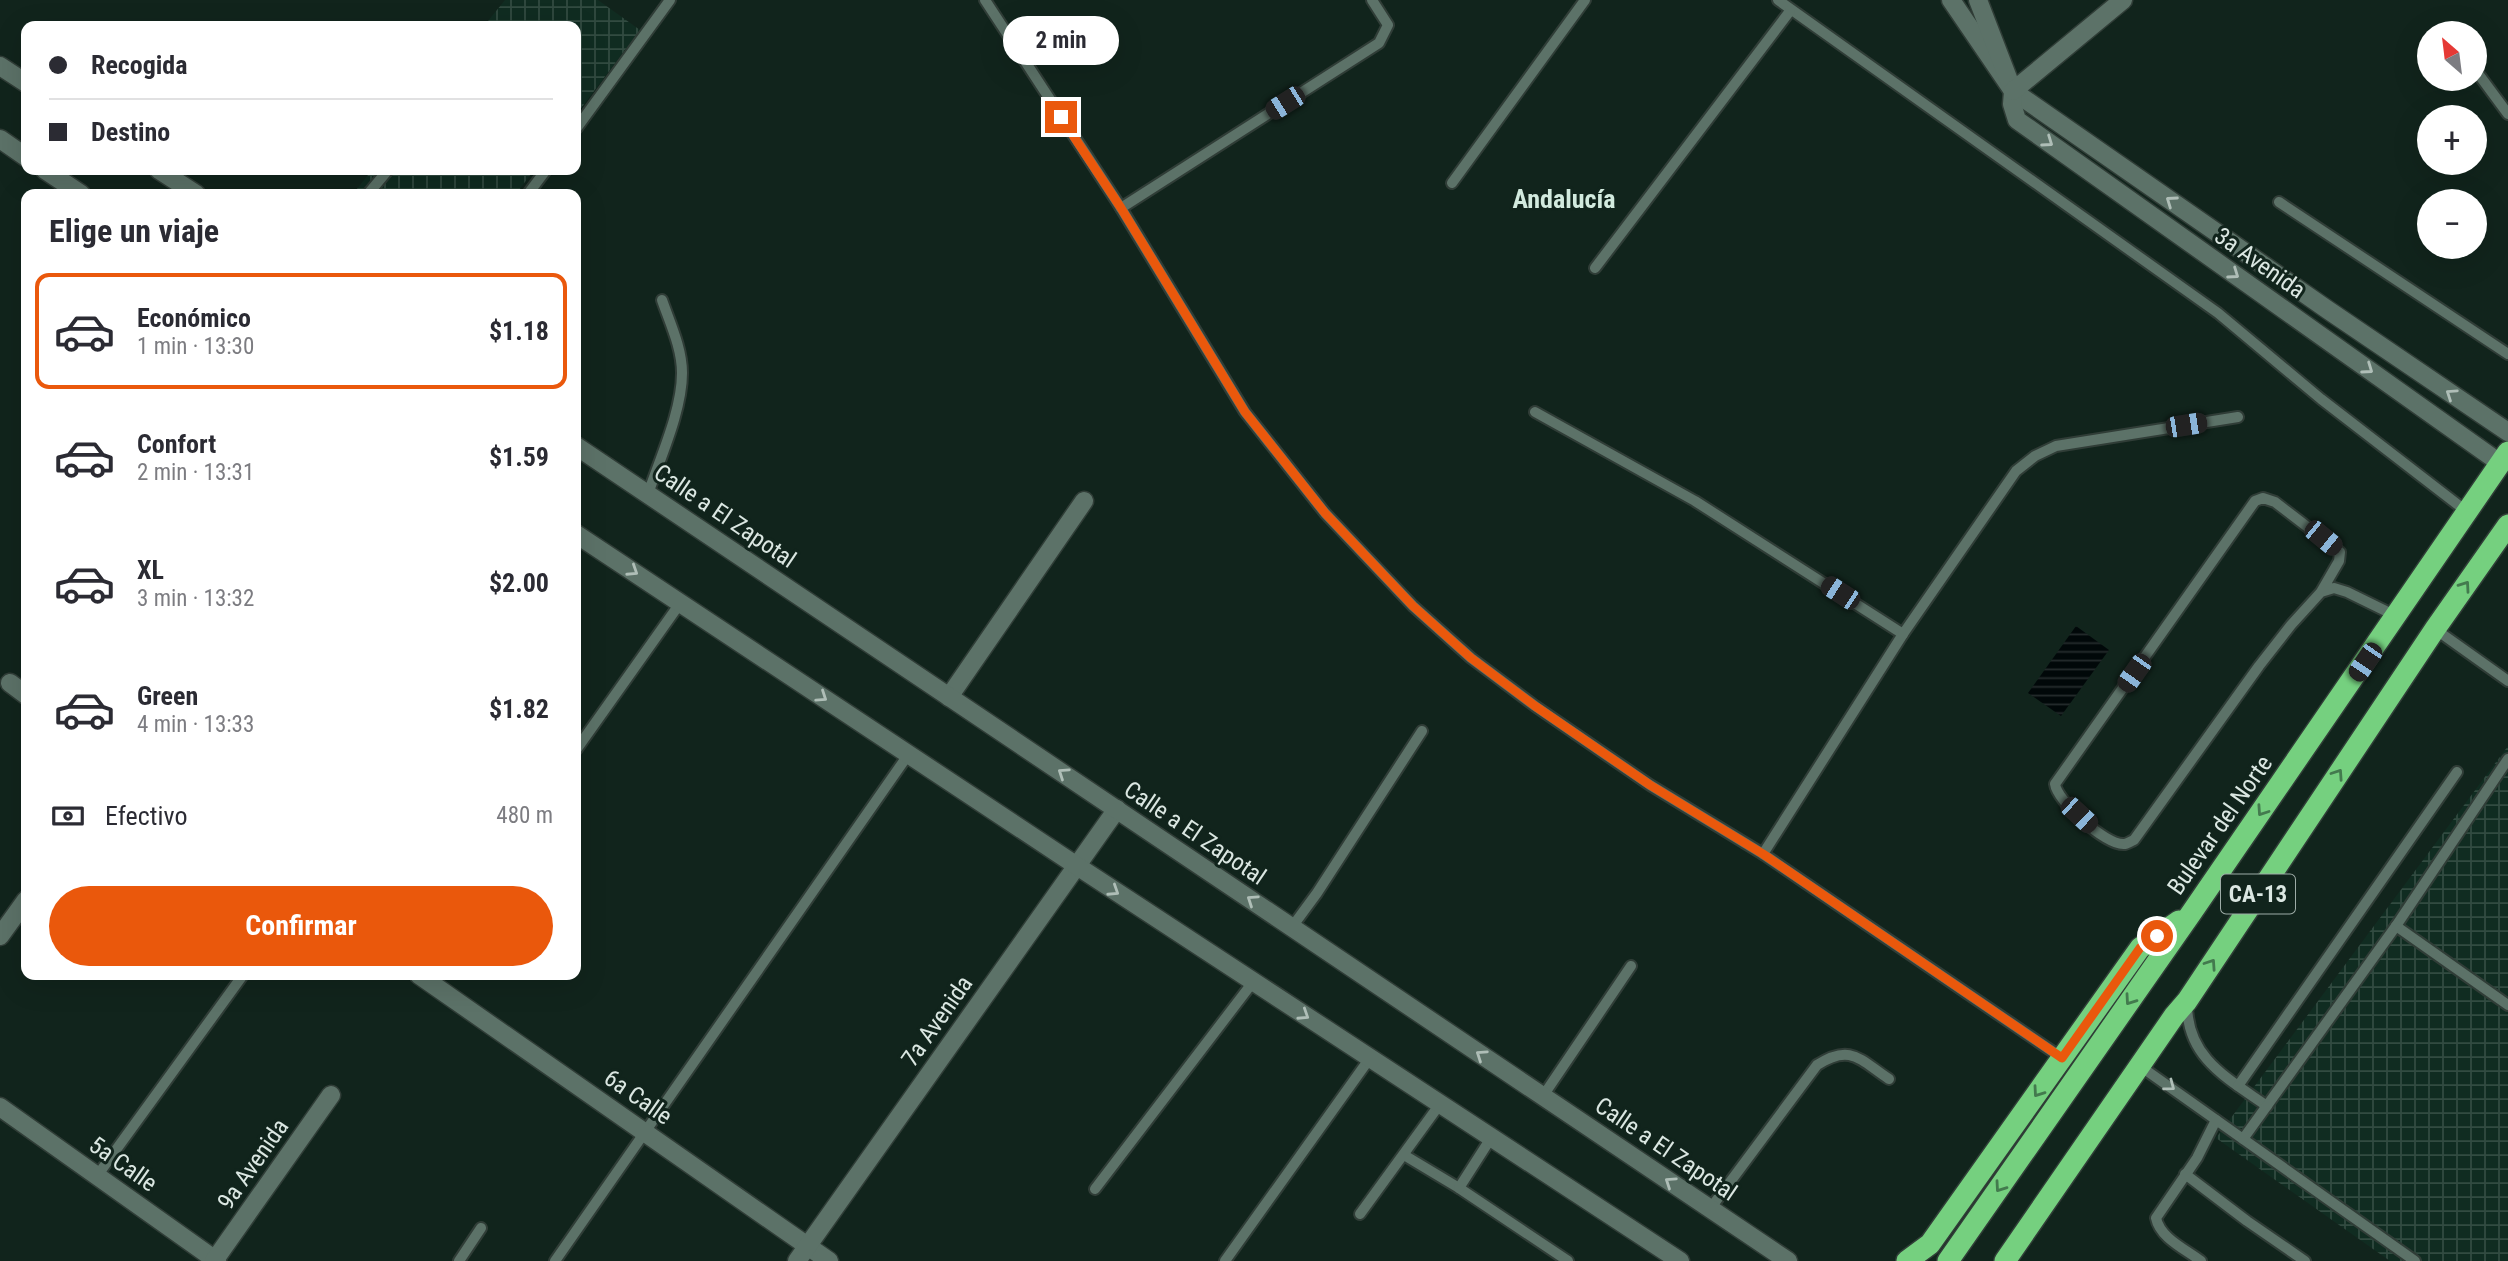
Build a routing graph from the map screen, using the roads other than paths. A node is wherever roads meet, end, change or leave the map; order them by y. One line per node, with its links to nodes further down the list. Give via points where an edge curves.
1 (670, 0): 15 (lane)
2 (985, 0): 26 (lane)
3 (1372, 0): 26 (lane, via 1388,25 1379,43)
4 (1585, 0): 21 (lane)
5 (1778, 0): 9 (lane)
6 (1951, 0): 13 (street)
7 (1978, 0): 13 (street, 3a Avenida)
8 (2123, 0): 13 (street)
9 (1790, 11): 27 (lane); 37 (lane, via 2218,313)
10 (0, 66): 11 (street)
11 (21, 80)
12 (2487, 86): 14 (lane)
13 (2013, 91): 32 (street, 3a Avenida, one-way to 13); 34 (street, 3a Avenida, one-way to 34, via 2017,120)
14 (2508, 114)
15 (581, 123)
16 (0, 139): 17 (street)
17 (21, 154)
18 (53, 175): 22 (street)
19 (167, 175): 23 (street)
20 (384, 175): 24 (lane)
21 (1452, 183)
22 (74, 189)
23 (188, 189)
24 (372, 189)
25 (2278, 202): 29 (lane)
26 (1121, 208): 55 (lane, via 1245,412 1325,513 1413,606 1535,706 1650,785)
27 (1595, 268)
28 (662, 300): 35 (lane, via 682,374 677,405)
29 (2508, 354)
30 (1535, 412): 44 (lane, via 1695,501)
31 (2238, 417): 44 (lane, via 2056,446 2035,456 2016,471)
32 (2508, 432)
33 (581, 449): 35 (street, Calle a El Zapotal)
34 (2504, 458): 37 (highway, Bulevar del Norte / CA-13)
35 (648, 494): 48 (street, Calle a El Zapotal)
36 (1084, 501): 48 (street)
37 (2466, 511): 42 (highway, Bulevar del Norte / CA-13)
38 (2508, 525): 43 (highway, CA-13, one-way to 38)
39 (581, 537): 41 (street, one-way to 41)
40 (2321, 592): 40 (lane, via 2259,666 2134,840 2123,844 2098,833 2059,797 2055,784 2255,501 2275,502 2340,552); 42 (lane, via 2334,588 2347,592)
41 (681, 602): 50 (lane); 51 (street, one-way to 51)
42 (2396, 616): 58 (highway, Bulevar del Norte / CA-13, one-way to 58)
43 (2435, 629): 45 (lane); 67 (highway, CA-13, one-way to 43)
44 (1903, 634): 55 (lane)
45 (2508, 681)
46 (10, 683): 47 (street)
47 (21, 691)
48 (949, 697): 54 (street, Calle a El Zapotal, one-way to 48)
49 (1422, 731): 60 (lane)
50 (581, 743)
51 (908, 755): 56 (street); 79 (lane)
52 (2508, 759): 59 (lane)
53 (2458, 772): 72 (lane)
54 (1116, 809): 56 (street, 7a Avenida); 60 (street, Calle a El Zapotal, one-way to 54)
55 (1763, 854): 69 (lane)
56 (1077, 866): 65 (street, one-way to 65); 90 (street, 7a Avenida)
57 (21, 907): 61 (street)
58 (2192, 912): 69 (highway, via 2140,948); 100 (highway, Bulevar del Norte / CA-13, one-way to 100)
59 (2396, 926): 66 (lane); 76 (lane)
60 (1292, 927): 74 (street, Calle a El Zapotal, one-way to 60)
61 (0, 936)
62 (1632, 966): 74 (lane)
63 (239, 980): 84 (lane)
64 (426, 980): 79 (street, 6a Calle)
65 (1253, 982): 68 (street, one-way to 68); 86 (lane)
66 (2508, 1005)
67 (2180, 1008): 70 (highway, CA-13); 72 (lane, via 2201,1053); 101 (highway, via 2157,1025)
68 (1370, 1058): 75 (street); 95 (lane)
69 (2062, 1058): 99 (highway, one-way to 99, via 1930,1244)
70 (2140, 1066): 78 (lane, one-way to 78); 102 (highway, CA-13)
71 (1889, 1079): 87 (lane, via 1851,1054 1834,1054 1818,1065)
72 (2238, 1086): 76 (lane)
73 (331, 1095): 91 (street, 9a Avenida)
74 (1543, 1096): 87 (street, Calle a El Zapotal, one-way to 74)
75 (1440, 1104): 80 (street); 82 (lane)
76 (2267, 1106): 81 (lane)
77 (0, 1107): 84 (street, 5a Calle)
78 (2216, 1120): 81 (lane); 83 (lane)
79 (646, 1132): 90 (street, 6a Calle); 93 (lane)
80 (1491, 1138): 85 (lane); 97 (street)
81 (2243, 1139): 105 (lane)
82 (1404, 1155): 85 (lane); 88 (lane)
83 (2185, 1174): 103 (lane, via 2157,1217 2158,1225); 104 (lane)
84 (97, 1176): 91 (street, 5a Calle)
85 (1459, 1188): 96 (lane)
86 (1095, 1189)
87 (1710, 1209): 98 (street, Calle a El Zapotal)
88 (1360, 1214)
89 (481, 1228): 92 (lane)
90 (803, 1254): 94 (street, 6a Calle)
91 (215, 1260)
92 (459, 1261)
93 (555, 1261)
94 (829, 1261)
95 (1225, 1261)
96 (1568, 1261)
97 (1680, 1261)
98 (1788, 1261)
99 (1907, 1261)
100 (1948, 1261)
101 (1989, 1261)
102 (2005, 1261)
103 (2201, 1261)
104 (2305, 1261)
105 (2415, 1261)

